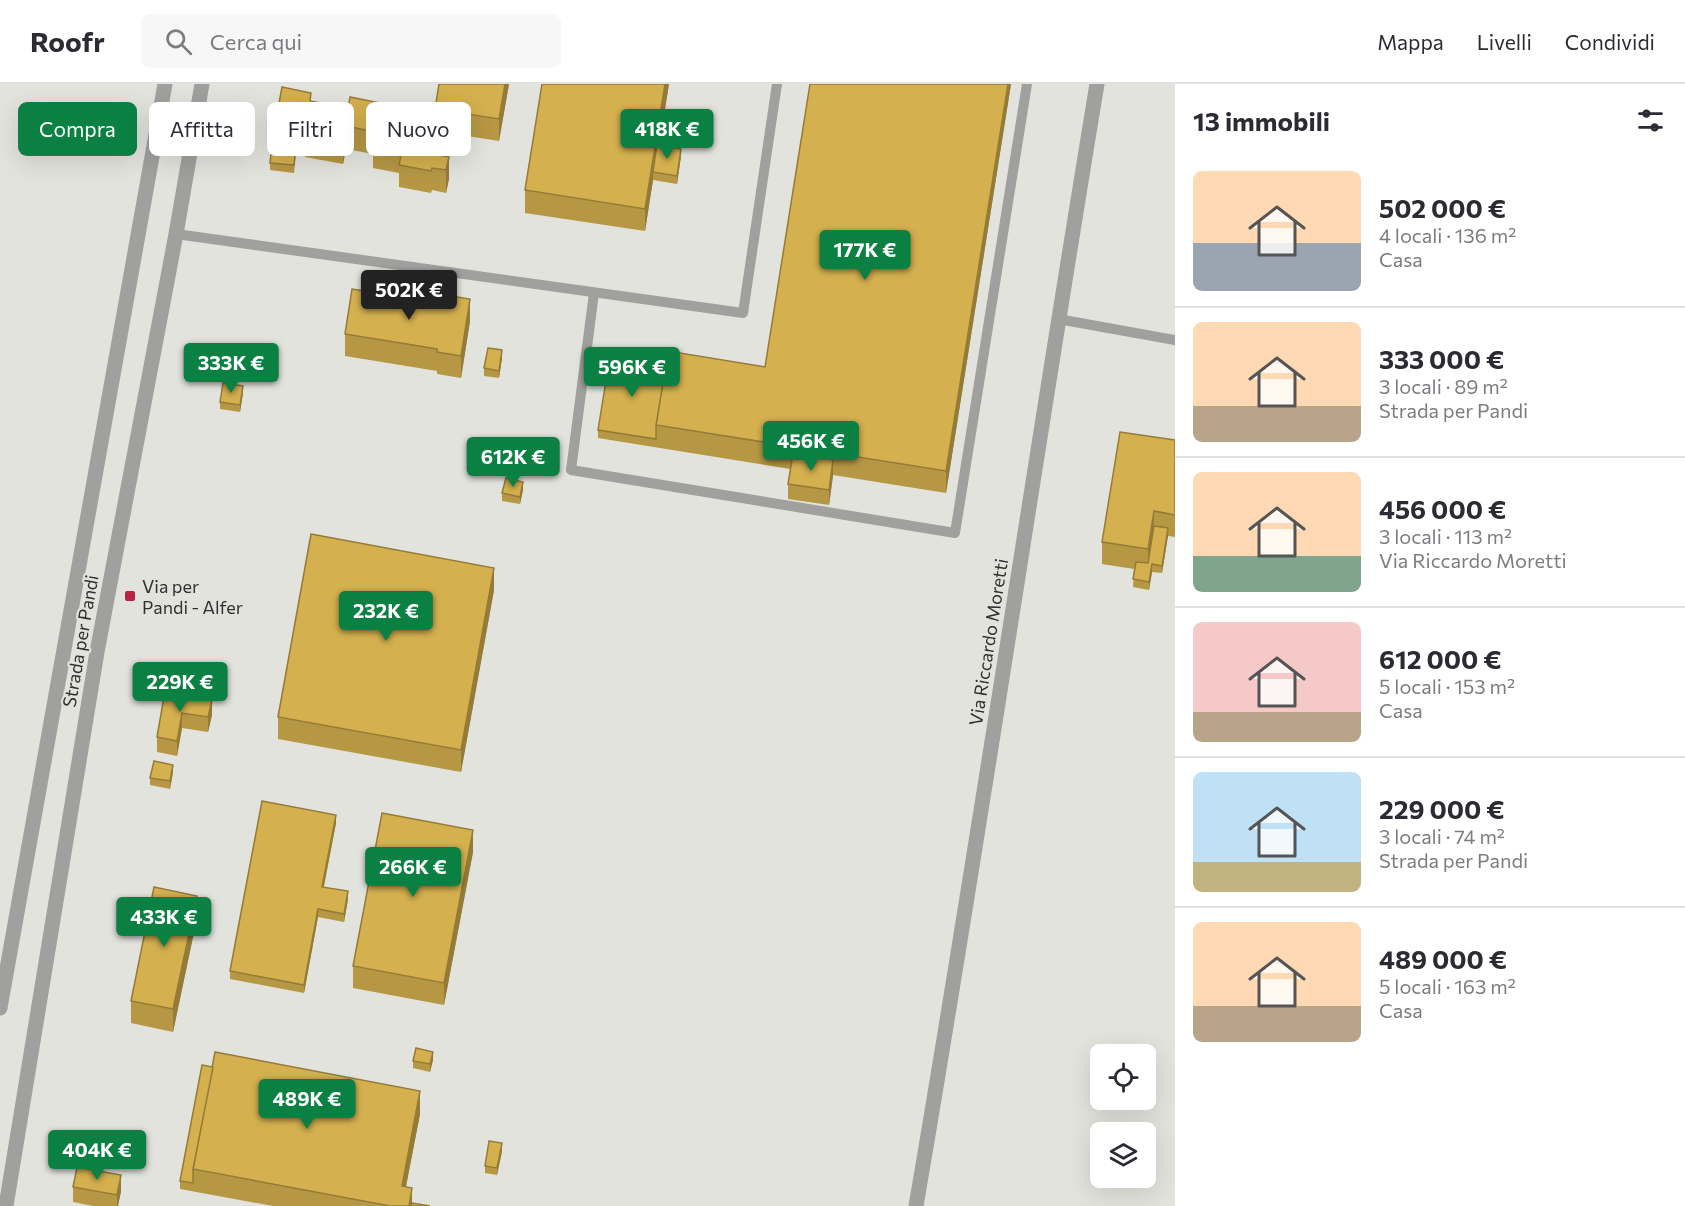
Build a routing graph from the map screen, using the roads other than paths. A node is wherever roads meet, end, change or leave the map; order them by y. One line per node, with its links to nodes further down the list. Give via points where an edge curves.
1 (165, 84): 10 (street, Strada per Pandi)
2 (202, 84): 6 (street, Strada per Pandi)
3 (777, 84): 7 (lane, via 743,313)
4 (1027, 84): 7 (lane, via 955,533 571,470)
5 (1097, 84): 8 (street, Via Riccardo Moretti)
6 (176, 234): 7 (lane); 11 (street, Strada per Pandi, via 97,651)
7 (594, 292)
8 (1058, 319): 9 (lane); 12 (street, Via Riccardo Moretti)
9 (1175, 339)
10 (0, 1008)
11 (6, 1206)
12 (916, 1206)

